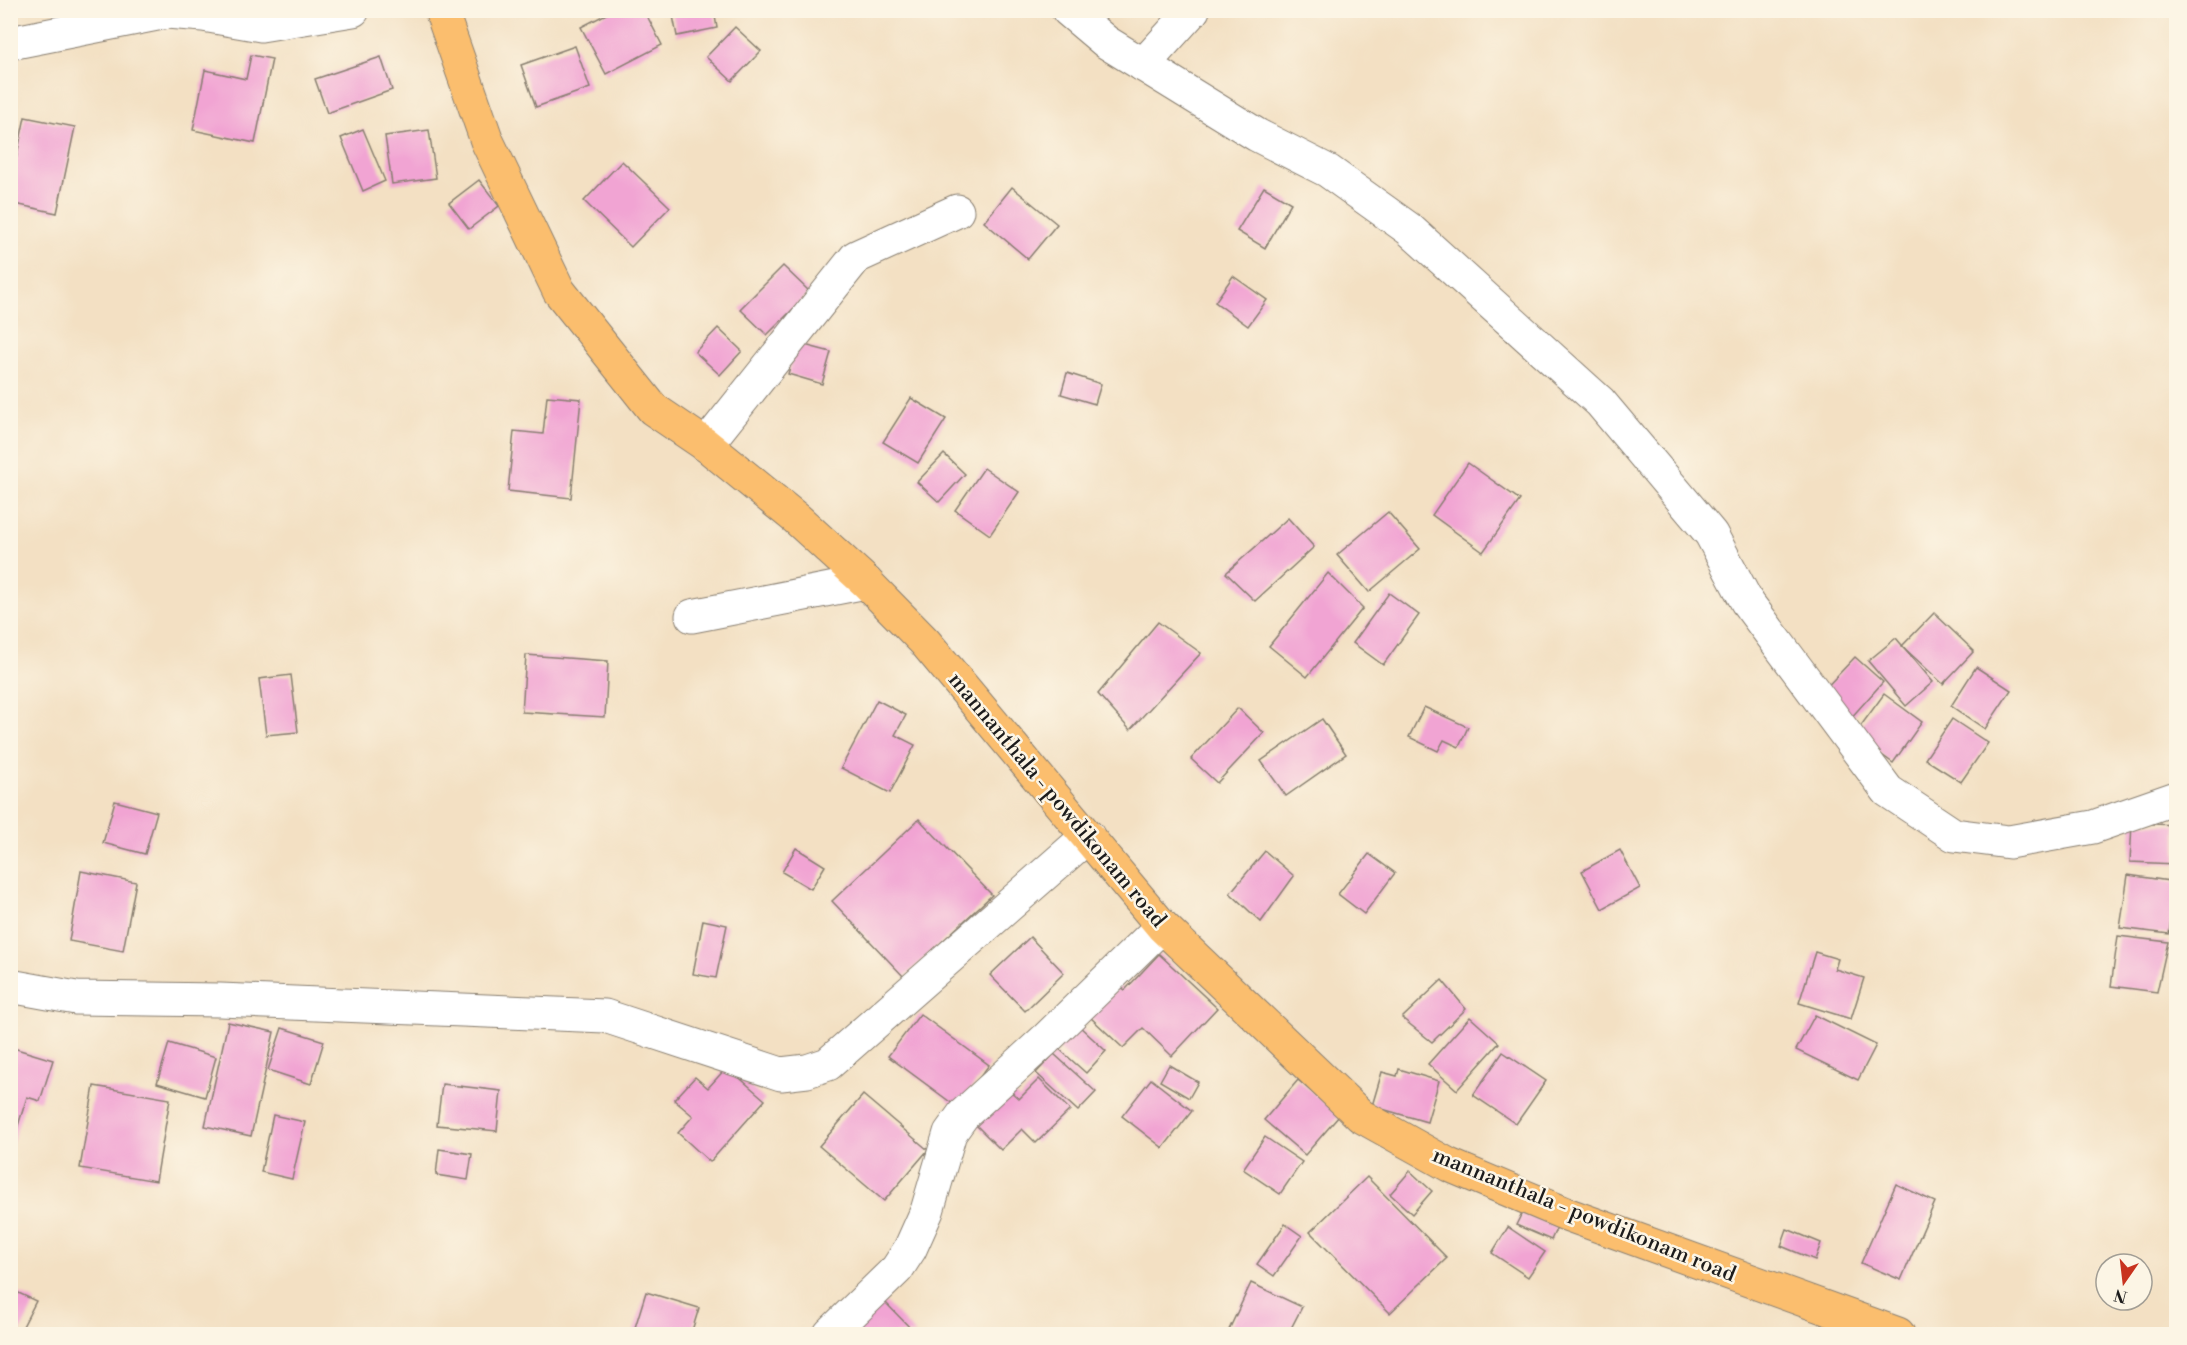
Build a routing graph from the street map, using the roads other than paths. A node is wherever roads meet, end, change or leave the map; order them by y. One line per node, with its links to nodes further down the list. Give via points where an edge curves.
1 (353, 10): 5 (street, via 261,26 167,12)
2 (441, 10): 8 (main road, mannanthala - powdikonam road, via 487,141 559,291 653,409)
3 (1068, 10): 6 (street, via 1106,42)
4 (1193, 10): 6 (street)
5 (10, 44)
6 (1143, 65): 11 (street, via 1257,135 1328,171 1409,229 1600,402 1711,534 1747,602 1888,791 1954,835 2009,842 2092,826)
7 (957, 210): 8 (street, via 856,257)
8 (706, 445): 9 (main road, mannanthala - powdikonam road)
9 (866, 582): 10 (street); 12 (main road, mannanthala - powdikonam road, via 925,642)
10 (692, 616)
11 (2176, 798)
12 (1088, 836): 13 (main road, mannanthala - powdikonam road); 14 (street, via 828,1064 807,1071 781,1074 605,1016 76,998)
13 (1162, 926): 15 (street, via 963,1115 950,1133 927,1211 910,1248 897,1269); 16 (main road, mannanthala - powdikonam road, via 1361,1116 1439,1160 1566,1214)
14 (10, 986)
15 (830, 1335)
16 (1898, 1335)

